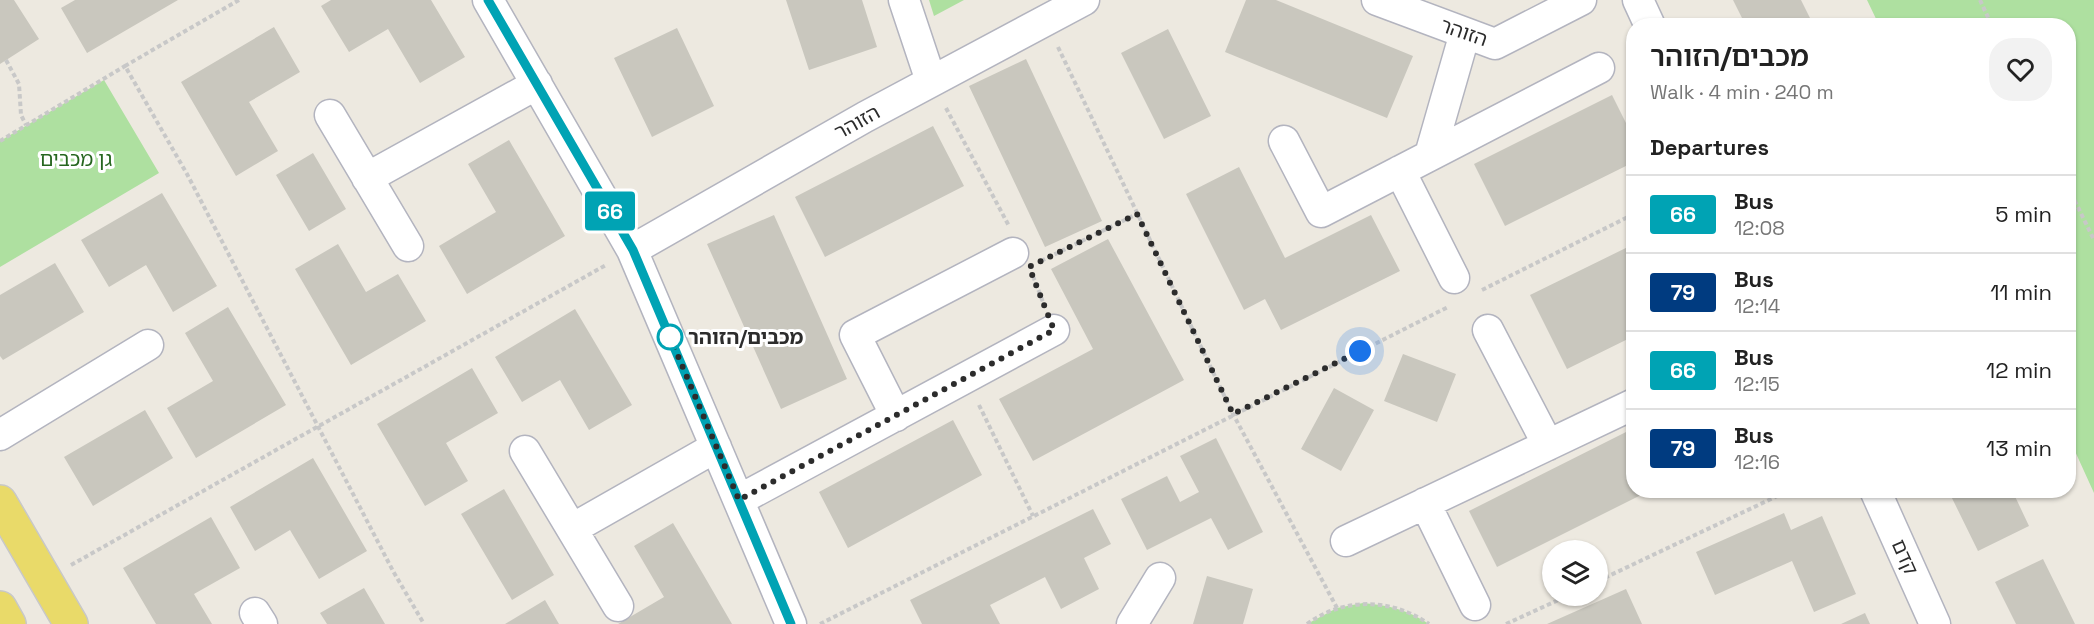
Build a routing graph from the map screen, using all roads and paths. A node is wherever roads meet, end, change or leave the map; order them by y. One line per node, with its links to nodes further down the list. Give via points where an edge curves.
1 (238, 0): 14 (path)
2 (488, 0): 17 (street)
3 (904, 0): 16 (street)
4 (1084, 0): 11 (street, הזוהר)
5 (1377, 0): 12 (street, הזוהר)
6 (1581, 0): 12 (street, הזוהר, via 1495,44)
7 (1638, 0): 9 (street)
8 (1980, 0): 10 (path)
9 (1646, 18)
10 (1988, 18)
11 (1045, 21): 16 (street, הזוהר); 26 (path)
12 (1465, 33): 22 (street)
13 (6, 60): 19 (path, via 19,84 21,115)
14 (124, 66): 19 (path); 40 (path, via 187,174)
15 (1599, 68): 22 (street)
16 (931, 81): 30 (street, הזוהר); 31 (path)
17 (537, 84): 24 (street); 30 (street)
18 (330, 115): 24 (street)
19 (26, 125): 20 (path)
20 (0, 141)
21 (1284, 141): 23 (street, via 1321,212)
22 (1430, 155): 23 (street)
23 (1400, 171): 32 (street)
24 (368, 178): 29 (street)
25 (2076, 203): 28 (path)
26 (1137, 214): 31 (path); 38 (path)
27 (1626, 218): 32 (path)
28 (2094, 240)
29 (408, 246)
30 (633, 250): 40 (path); 43 (street)
31 (1021, 256): 33 (path); 39 (street, via 855,335)
32 (1461, 292): 38 (path)
33 (1054, 330): 39 (street)
34 (1488, 330): 42 (street)
35 (148, 345): 41 (street)
36 (974, 396): 50 (path)
37 (1626, 408): 42 (street)
38 (1233, 414): 50 (path); 59 (path)
39 (896, 416): 47 (street)
40 (318, 426): 55 (path); 61 (path)
41 (0, 435)
42 (1548, 445): 49 (street)
43 (716, 447): 47 (street); 51 (street)
44 (525, 451): 51 (street)
45 (1773, 498): 53 (path)
46 (1879, 498): 68 (street, קדם)
47 (739, 500): 62 (street)
48 (0, 502): 55 (main road)
49 (1425, 503): 52 (street); 56 (street)
50 (1033, 516): 63 (path)
51 (572, 529): 57 (street)
52 (1346, 541)
53 (1608, 576)
54 (1160, 578): 64 (street)
55 (45, 579): 60 (main road)
56 (1475, 605)
57 (618, 606)
58 (1545, 606): 67 (path)
59 (1337, 608): 65 (path); 66 (path, via 1364,603 1389,605)
60 (71, 624)
61 (424, 624)
62 (791, 624)
63 (820, 624)
64 (1132, 624)
65 (1307, 624)
66 (1429, 624)
67 (1506, 624)
68 (1935, 624)

